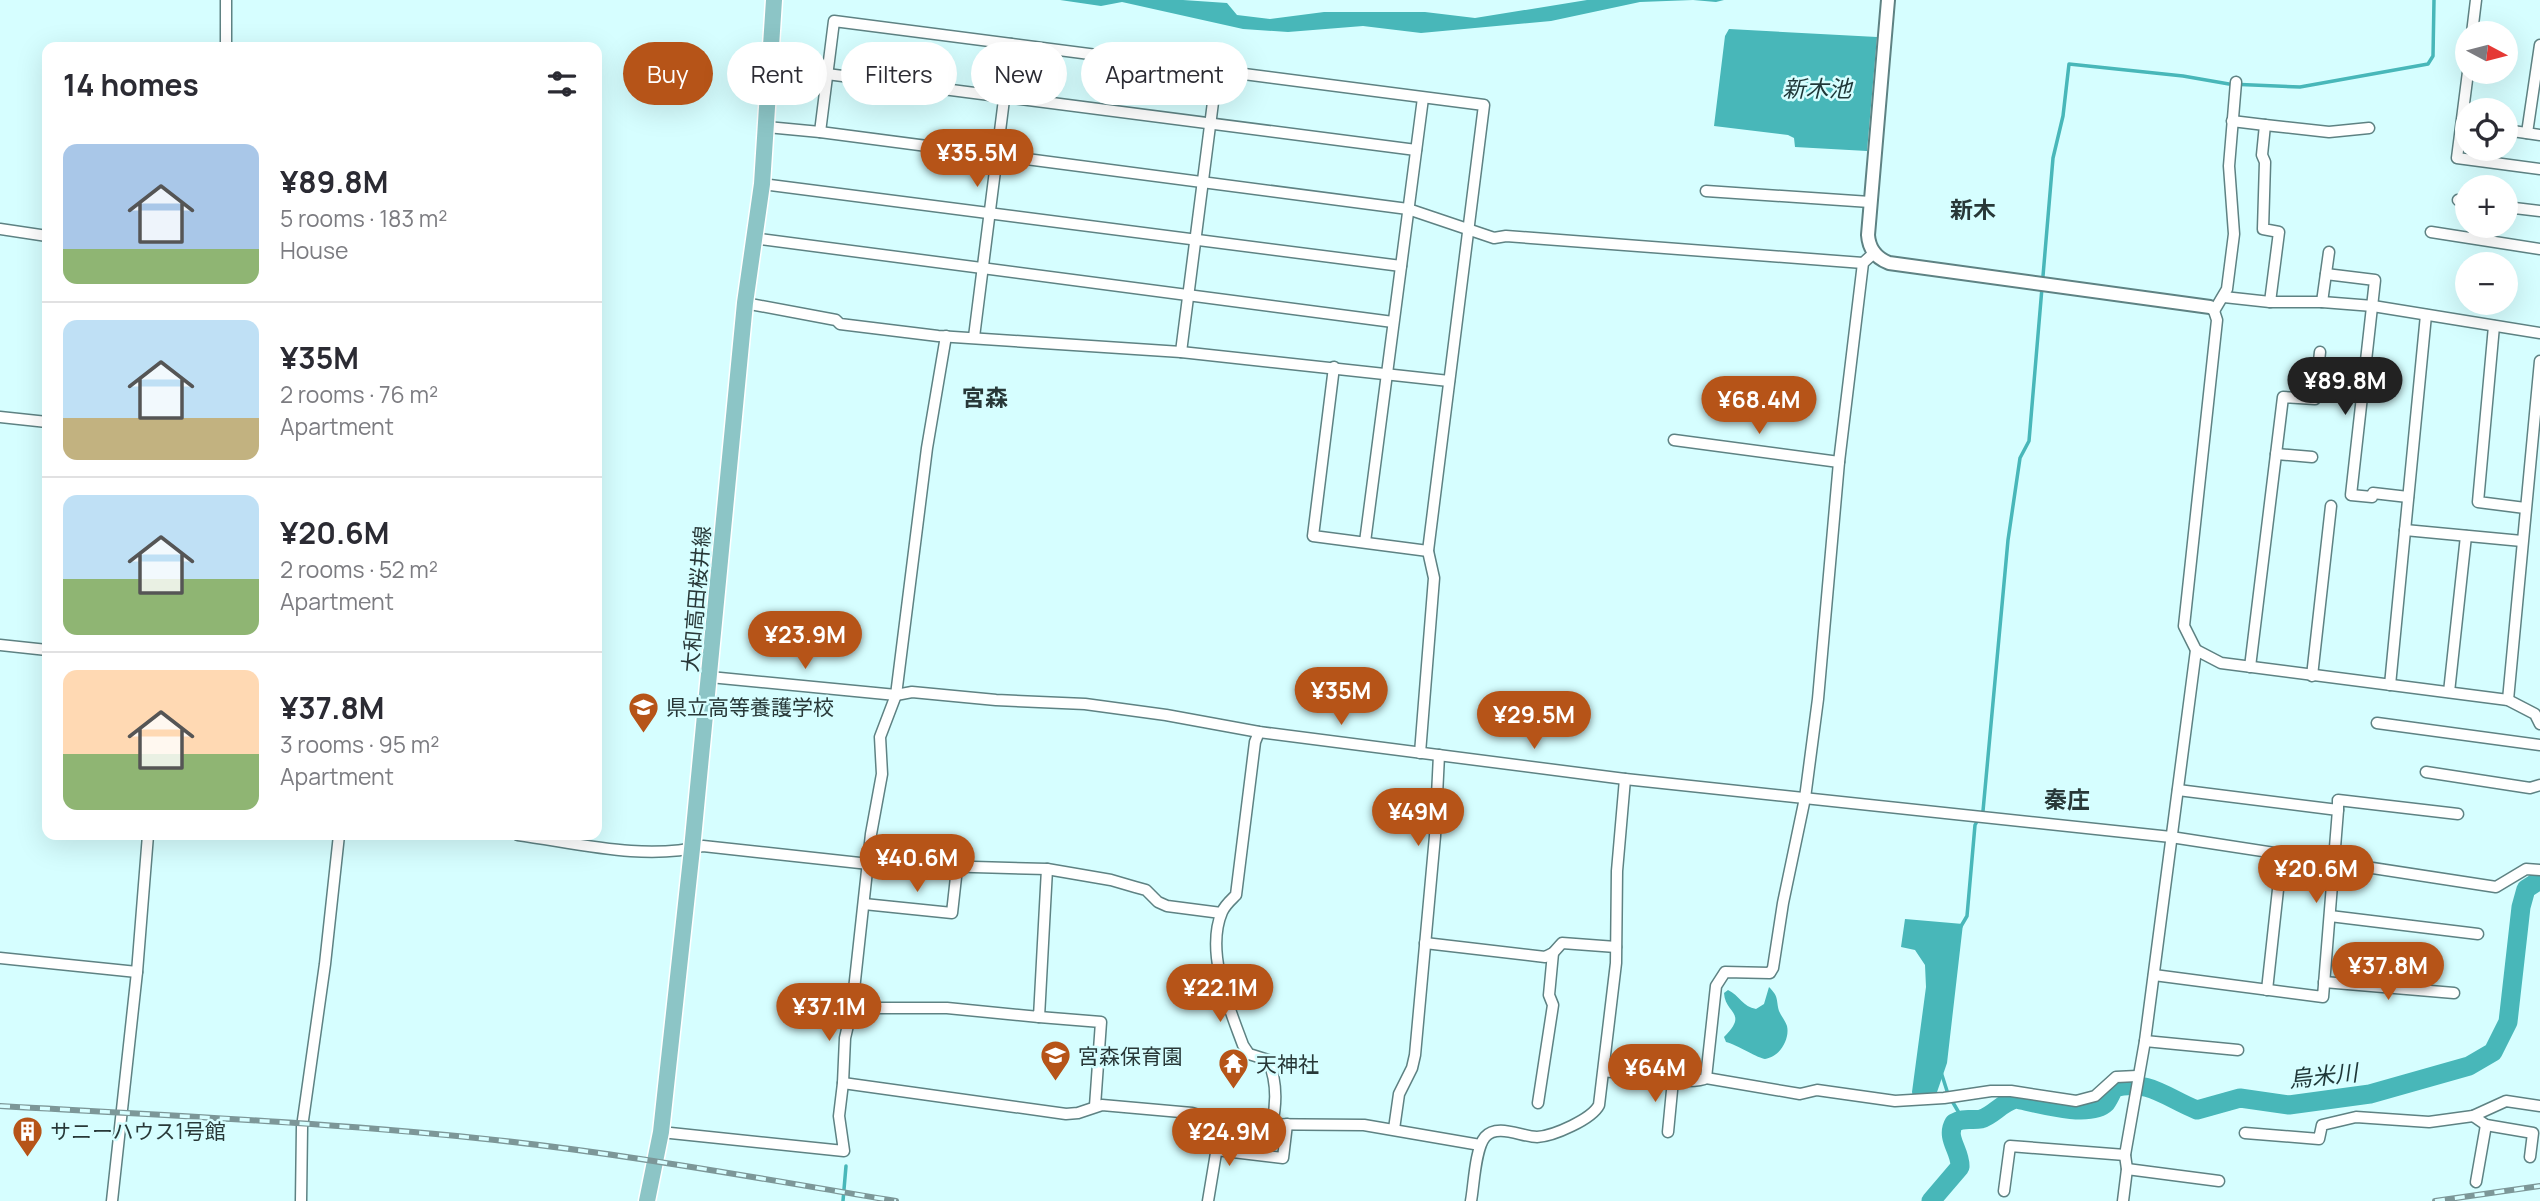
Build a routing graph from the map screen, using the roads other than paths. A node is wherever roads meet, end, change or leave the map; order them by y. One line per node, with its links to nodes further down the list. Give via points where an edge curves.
1 (226, 0): 6 (street)
2 (774, 0): 21 (main road, 大和高田桜井線)
3 (1888, 0): 34 (street)
4 (2476, 0): 5 (street)
5 (2473, 21)
6 (226, 42)
7 (996, 42): 9 (street, via 834,21)
8 (2540, 45): 25 (street)
9 (827, 74): 12 (street)
10 (1248, 75): 13 (street)
11 (2236, 82): 18 (street)
12 (971, 93)
13 (1423, 98): 27 (street); 40 (street, via 1483,106)
14 (823, 105): 23 (street)
15 (1003, 105): 28 (street)
16 (1065, 105): 19 (street)
17 (1213, 105): 19 (street)
18 (2232, 121): 20 (street); 53 (street, via 2229,166 2234,234)
19 (1210, 124): 27 (street); 31 (street)
20 (2264, 125): 22 (street, via 2329,132); 54 (street, via 2263,229 2279,232)
21 (767, 127): 23 (street); 32 (main road, 大和高田桜井線)
22 (2368, 128)
23 (820, 132): 28 (street)
24 (2518, 132): 25 (street)
25 (2527, 133): 26 (street)
26 (2540, 135)
27 (1416, 150): 36 (street)
28 (997, 155): 31 (street); 38 (street)
29 (2480, 161): 30 (street)
30 (2540, 169)
31 (1202, 182): 36 (street); 44 (street)
32 (762, 184): 38 (street); 43 (main road, 大和高田桜井線)
33 (1706, 191): 34 (street)
34 (1870, 201): 47 (street, via 1868,241)
35 (2518, 208): 37 (street)
36 (1408, 209): 40 (street); 49 (street)
37 (2540, 211)
38 (990, 213): 44 (street); 50 (street)
39 (0, 229): 42 (street)
40 (1468, 230): 48 (street, via 1494,238); 70 (street)
41 (2431, 232): 45 (street)
42 (42, 235)
43 (753, 238): 50 (street); 56 (main road, 大和高田桜井線)
44 (1195, 240): 49 (street); 52 (street)
45 (2540, 249)
46 (2329, 252): 51 (street)
47 (1874, 253): 48 (street); 58 (street, via 1889,263)
48 (1863, 263): 76 (street)
49 (1401, 266): 60 (street)
50 (983, 267): 52 (street); 64 (street)
51 (2326, 274): 55 (street); 57 (street, via 2375,280)
52 (1188, 295): 60 (street); 65 (street)
53 (2224, 297): 54 (street); 58 (street)
54 (2270, 302): 55 (street)
55 (2322, 302): 57 (street)
56 (745, 303): 63 (street, via 840,324); 90 (main road, 大和高田桜井線)
57 (2373, 306): 59 (street); 77 (street, via 2351,495)
58 (2212, 309): 87 (street, via 2216,332 2185,626)
59 (2426, 315): 61 (street); 77 (street)
60 (1393, 322): 69 (street)
61 (2494, 326): 62 (street); 79 (street, via 2478,502)
62 (2540, 333)
63 (946, 335): 64 (street); 93 (street)
64 (974, 337): 65 (street)
65 (1181, 352): 68 (street)
66 (2320, 352): 74 (street, via 2315,399 2284,397)
67 (2540, 360): 79 (street)
68 (1334, 367): 69 (street); 83 (street, via 1313,536)
69 (1387, 373): 70 (street); 83 (street)
70 (1449, 382): 84 (street)
71 (0, 417): 72 (street)
72 (42, 421)
73 (1674, 440): 76 (street)
74 (2276, 454): 75 (street); 88 (street)
75 (2312, 457)
76 (1839, 462): 105 (street)
77 (2408, 497): 80 (street)
78 (2331, 506): 89 (street)
79 (2525, 508): 82 (street)
80 (2404, 530): 81 (street); 91 (street)
81 (2466, 536): 82 (street); 92 (street)
82 (2522, 541): 94 (street)
83 (1365, 542): 84 (street)
84 (1428, 551): 99 (street, via 1434,578)
85 (0, 645): 86 (street)
86 (42, 649)
87 (2196, 650): 88 (street, via 2221,663); 104 (street)
88 (2250, 667): 89 (street)
89 (2312, 676): 91 (street)
90 (710, 677): 93 (street); 112 (main road, 大和高田桜井線)
91 (2390, 685): 92 (street)
92 (2449, 692): 94 (street)
93 (896, 695): 97 (street, via 912,692 1085,704); 115 (street, via 880,737 882,774)
94 (2508, 700): 96 (street, via 2535,714)
95 (2377, 723): 98 (street)
96 (2540, 724)
97 (1259, 732): 99 (street); 120 (street, via 1236,895)
98 (2540, 746)
99 (1420, 753): 100 (street)
100 (1438, 755): 102 (street); 123 (street)
101 (2426, 772): 103 (street, via 2530,788)
102 (1625, 779): 105 (street); 124 (street)
103 (2540, 785)
104 (2178, 790): 106 (street); 108 (street)
105 (1805, 798): 108 (street); 137 (street, via 1773,968 1770,973 1725,972 1720,977)
106 (2338, 810): 107 (street, via 2338,800); 114 (street)
107 (2458, 814)
108 (2171, 837): 113 (street); 128 (street)
109 (148, 840): 127 (street)
110 (338, 840): 162 (street, via 303,1124)
111 (556, 840): 112 (street, via 640,851)
112 (692, 849): 115 (street, via 704,846); 150 (main road, 大和高田桜井線)
113 (2282, 853): 114 (street); 130 (street)
114 (2335, 861): 118 (street, via 2496,887 2526,869); 121 (street)
115 (869, 864): 116 (street); 119 (street)
116 (957, 868): 117 (street); 119 (street, via 952,912)
117 (1047, 869): 120 (street, via 1146,890 1167,906); 133 (street)
118 (2540, 870)
119 (864, 904): 132 (street)
120 (1221, 913): 145 (street, via 1219,972 1243,1045 1248,1054 1268,1060 1272,1070 1277,1101)
121 (2330, 916): 122 (street); 129 (street)
122 (2478, 934)
123 (1425, 943): 125 (street, via 1545,957); 149 (street, via 1416,1055 1399,1094)
124 (1616, 947): 125 (street, via 1562,943); 136 (street)
125 (1553, 953): 141 (street, via 1549,995 1553,1005)
126 (0, 958): 127 (street)
127 (137, 972): 161 (street)
128 (2154, 975): 130 (street); 134 (street)
129 (2324, 982): 130 (street, via 2323,997); 131 (street)
130 (2267, 990)
131 (2454, 993)
132 (852, 1008): 133 (street, via 947,1008); 140 (street)
133 (1039, 1017): 142 (street, via 1101,1022)
134 (2145, 1041): 135 (street); 139 (street)
135 (2238, 1051)
136 (1604, 1071): 138 (street); 153 (street, via 1599,1105 1589,1117 1545,1136 1494,1130)
137 (1706, 1078): 138 (street, via 1700,1082); 139 (street, via 1800,1094 1817,1090 1895,1101 2011,1091 2076,1101 2095,1096 2116,1077)
138 (1673, 1080): 151 (street)
139 (2136, 1082): 155 (street)
140 (843, 1083): 142 (street, via 1044,1111 1078,1113); 150 (street, via 839,1116 844,1151)
141 (1538, 1104)
142 (1095, 1106): 148 (street, via 1192,1113)
143 (2540, 1106): 144 (street, via 2506,1101)
144 (2473, 1115): 147 (street); 152 (street, via 2429,1122 2356,1117 2322,1125 2319,1139)
145 (1272, 1124): 146 (street); 148 (street)
146 (1287, 1124): 149 (street); 154 (street, via 1283,1158)
147 (2486, 1125): 156 (street, via 2533,1133); 159 (street)
148 (1224, 1127): 154 (street)
149 (1394, 1129): 153 (street)
150 (661, 1132): 163 (main road, 大和高田桜井線)
151 (1668, 1132)
152 (2245, 1133)
153 (1480, 1145): 165 (street)
154 (1216, 1150): 164 (street)
155 (2126, 1156): 157 (street); 160 (street, via 2010,1146)
156 (2530, 1157)
157 (2127, 1169): 158 (street); 166 (street)
158 (2219, 1181)
159 (2476, 1182)
160 (2004, 1191)
161 (112, 1201)
162 (300, 1201)
163 (647, 1201)
164 (1208, 1201)
165 (1471, 1201)
166 (2123, 1201)

